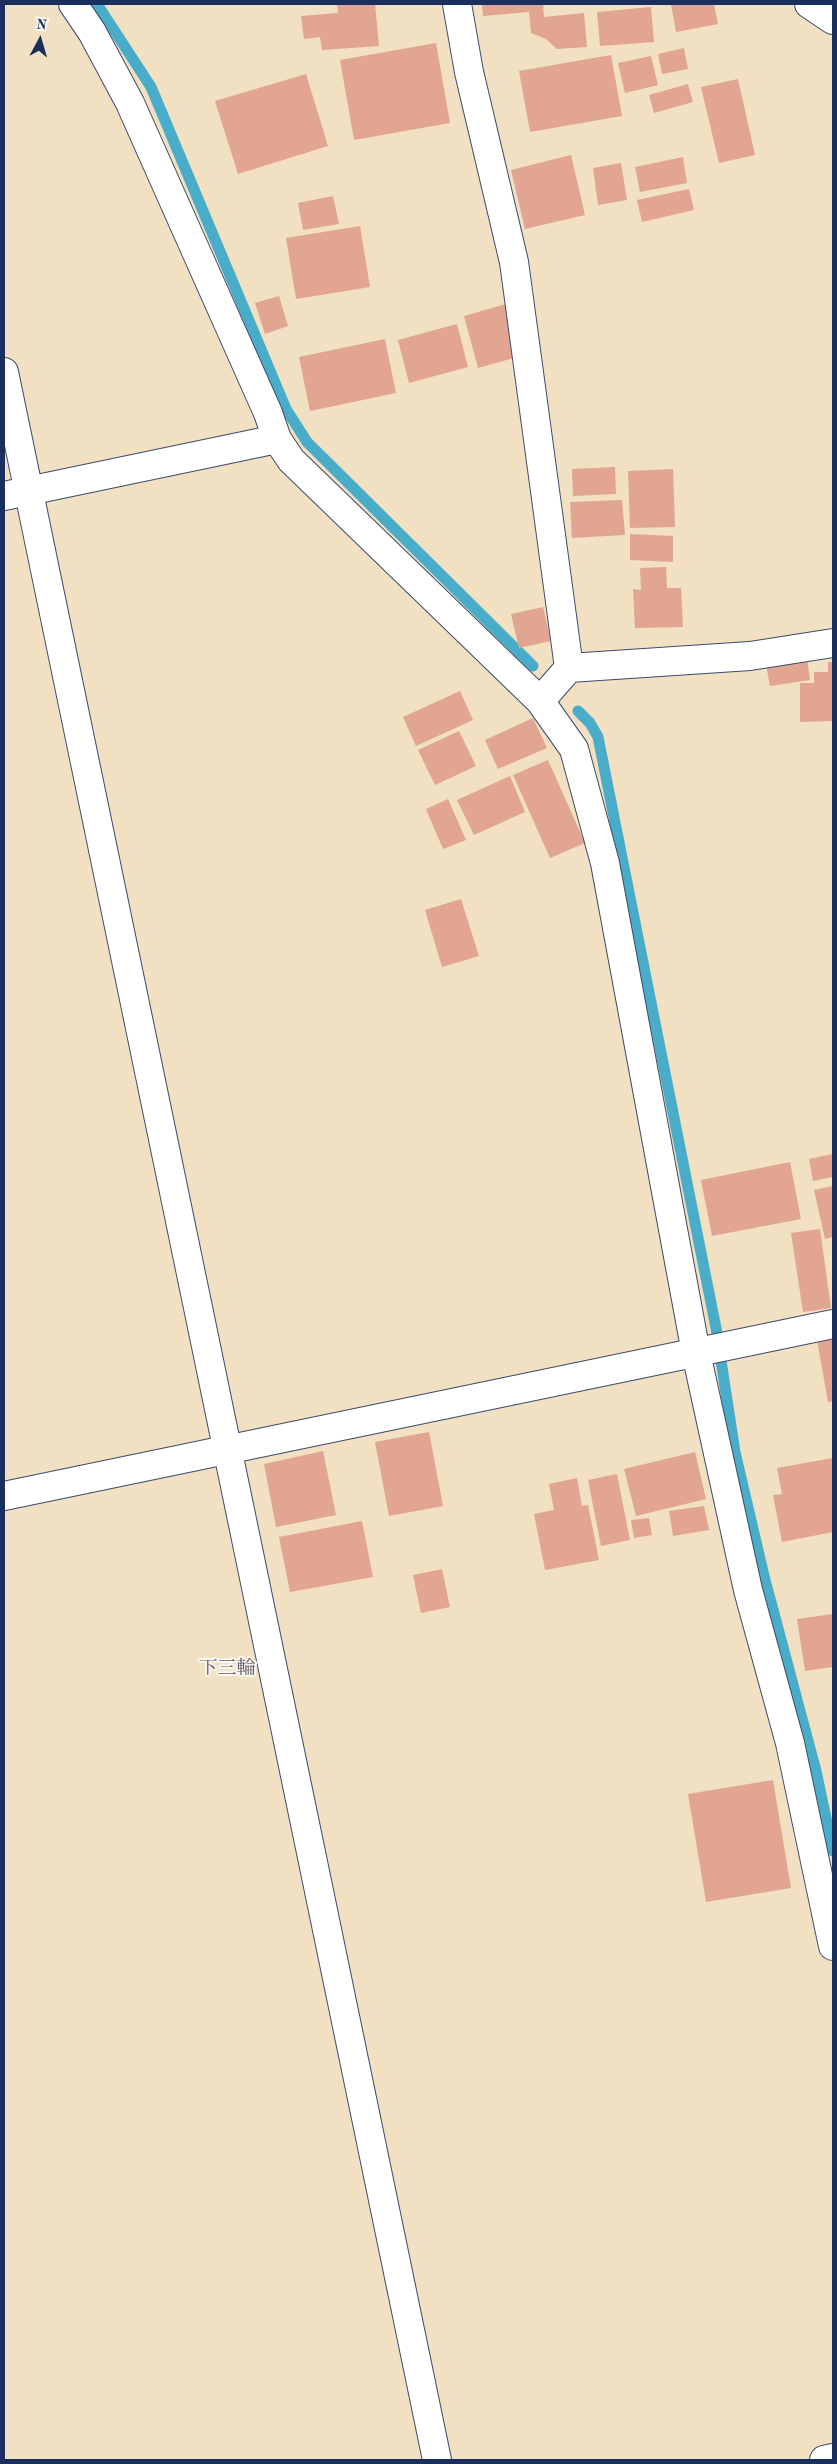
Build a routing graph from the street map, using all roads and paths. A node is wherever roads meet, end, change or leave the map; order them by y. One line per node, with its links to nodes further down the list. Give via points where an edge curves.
1 (73, 4): 6 (street, via 130,103)
2 (457, 4): 9 (street, via 469,72 514,262)
3 (809, 4): 4 (street)
4 (833, 20)
5 (4, 372): 7 (street)
6 (277, 439): 7 (street); 10 (street, via 290,460)
7 (16, 494): 13 (street)
8 (833, 642): 9 (street, via 750,656)
9 (569, 668): 10 (street)
10 (540, 701): 12 (street, via 574,749 605,863)
11 (833, 1324): 12 (street)
12 (711, 1350): 13 (street); 15 (street, via 748,1590 790,1743)
13 (228, 1450): 14 (street); 17 (street)
14 (4, 1496)
15 (833, 1946)
16 (833, 2458): 18 (street)
17 (437, 2460)
18 (824, 2460)

